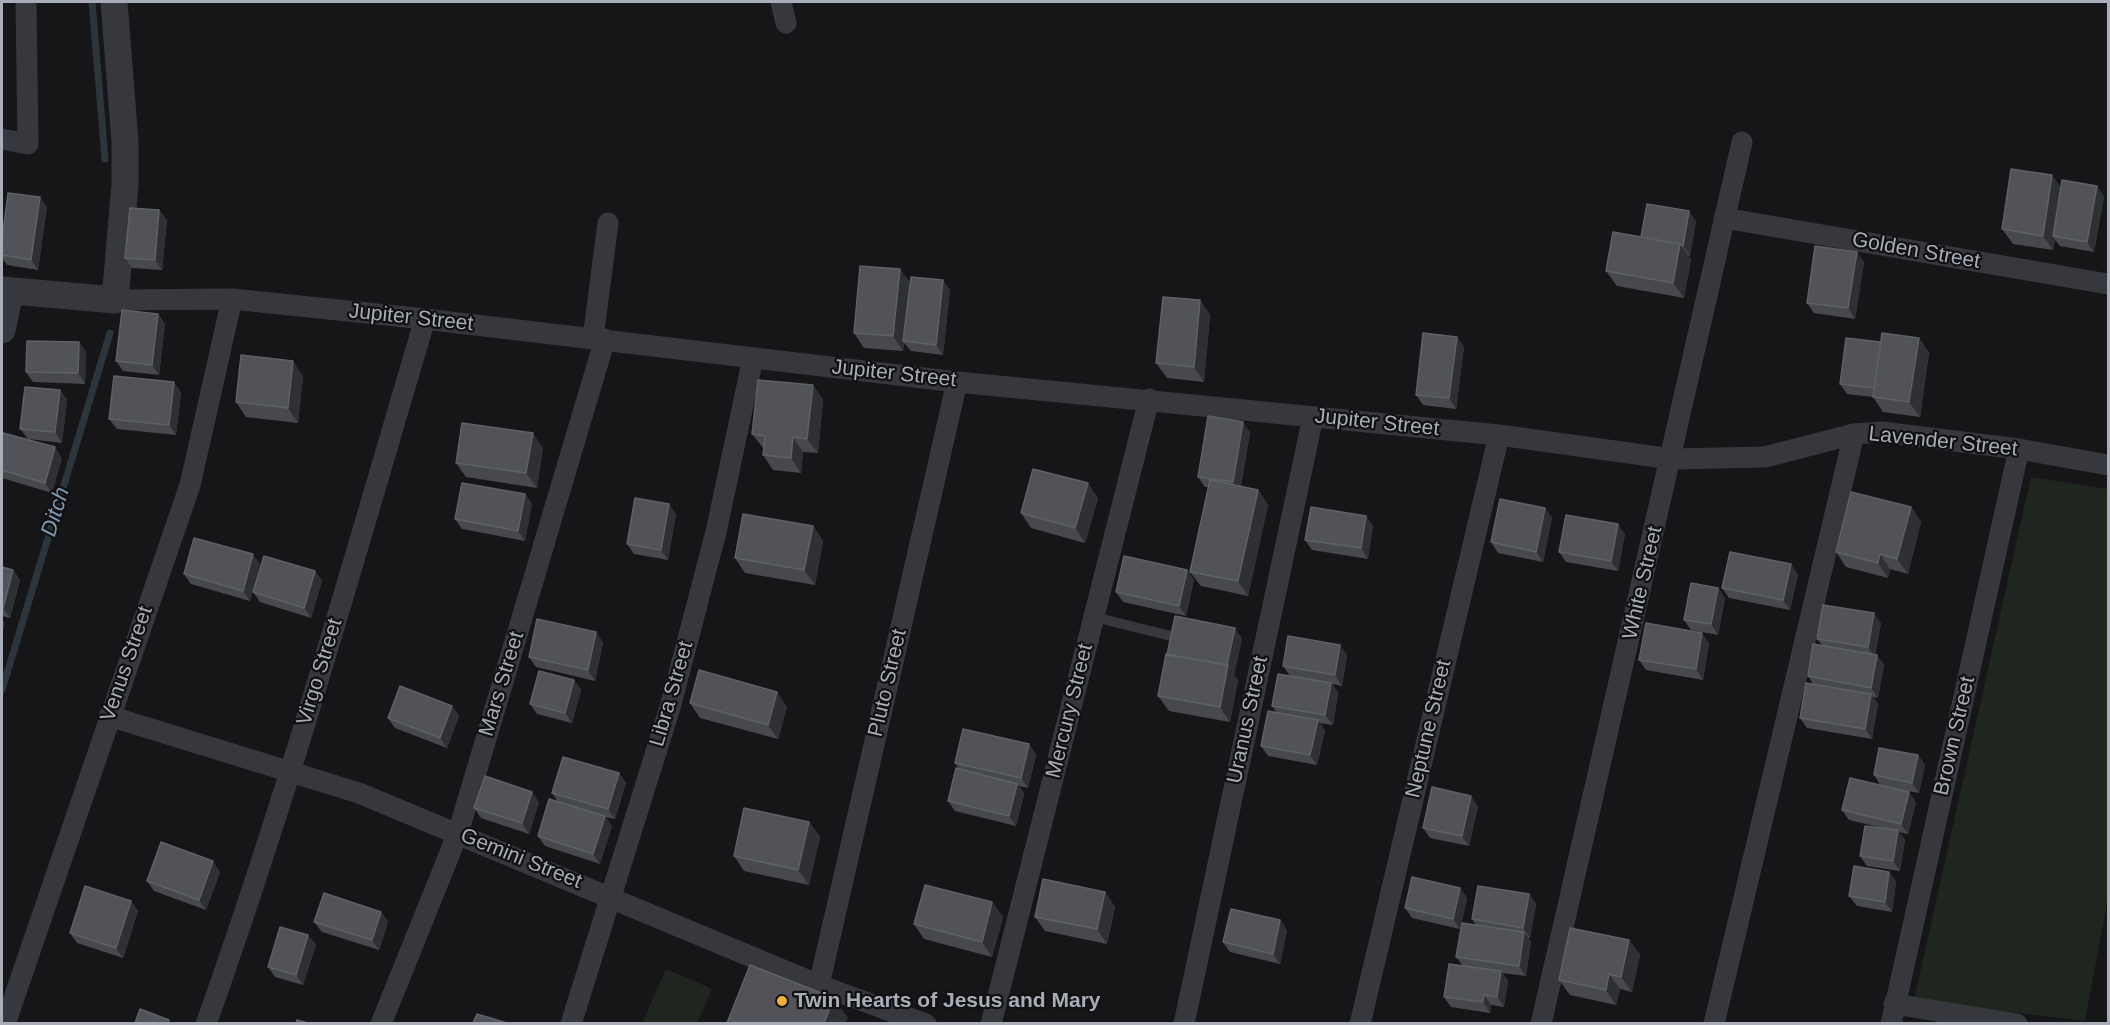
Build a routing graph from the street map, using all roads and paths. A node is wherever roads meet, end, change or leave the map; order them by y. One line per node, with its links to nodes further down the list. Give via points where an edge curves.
1 (26, 2): 5 (street, via 28,144)
2 (114, 2): 12 (street, via 125,173)
3 (781, 2): 4 (street)
4 (786, 23)
5 (2, 139)
6 (1742, 142): 7 (street, White Street)
7 (1724, 218): 9 (street, Golden Street); 23 (street, White Street)
8 (608, 223): 15 (street, Mars Street)
9 (2109, 284)
10 (6, 291): 12 (street); 14 (street)
11 (232, 299): 12 (street, Jupiter Street); 13 (street, Jupiter Street); 27 (street, Venus Street, via 190,484)
12 (115, 300)
13 (425, 319): 15 (street, Jupiter Street); 28 (street, Virgo Street)
14 (2, 330)
15 (599, 338): 16 (street, Jupiter Street); 29 (street, Mars Street)
16 (753, 358): 17 (street, Jupiter Street); 30 (street, Libra Street, via 698,601)
17 (957, 382): 18 (street, Jupiter Street); 31 (street, Pluto Street)
18 (1149, 399): 19 (street, Jupiter Street); 25 (street, Mercury Street)
19 (1313, 417): 20 (street, Jupiter Street); 39 (street, Uranus Street)
20 (1499, 435): 23 (street, Jupiter Street); 40 (street, Neptune Street)
21 (1854, 435): 22 (street, Lavender Street, via 1882,432); 23 (street, Lavender Street, via 1765,457); 42 (street)
22 (2019, 449): 24 (street, Lavender Street); 32 (street, Brown Street)
23 (1672, 459): 41 (street, White Street)
24 (2109, 465)
25 (1094, 617): 26 (lane); 38 (street, Mercury Street)
26 (1179, 638)
27 (109, 716): 28 (street, Gemini Street); 33 (street, Venus Street)
28 (290, 772): 29 (street, Gemini Street, via 359,793); 34 (street, Virgo Street, via 249,904)
29 (458, 833): 30 (street, Gemini Street); 35 (street, Mars Street)
30 (612, 897): 31 (street, Gemini Street); 36 (street, Libra Street)
31 (819, 985): 37 (street, Gemini Street)
32 (1892, 1014): 43 (street)
33 (5, 1023)
34 (206, 1023)
35 (381, 1023)
36 (571, 1023)
37 (926, 1023)
38 (991, 1023)
39 (1184, 1023)
40 (1360, 1023)
41 (1541, 1023)
42 (1714, 1023)
43 (2017, 1023)

